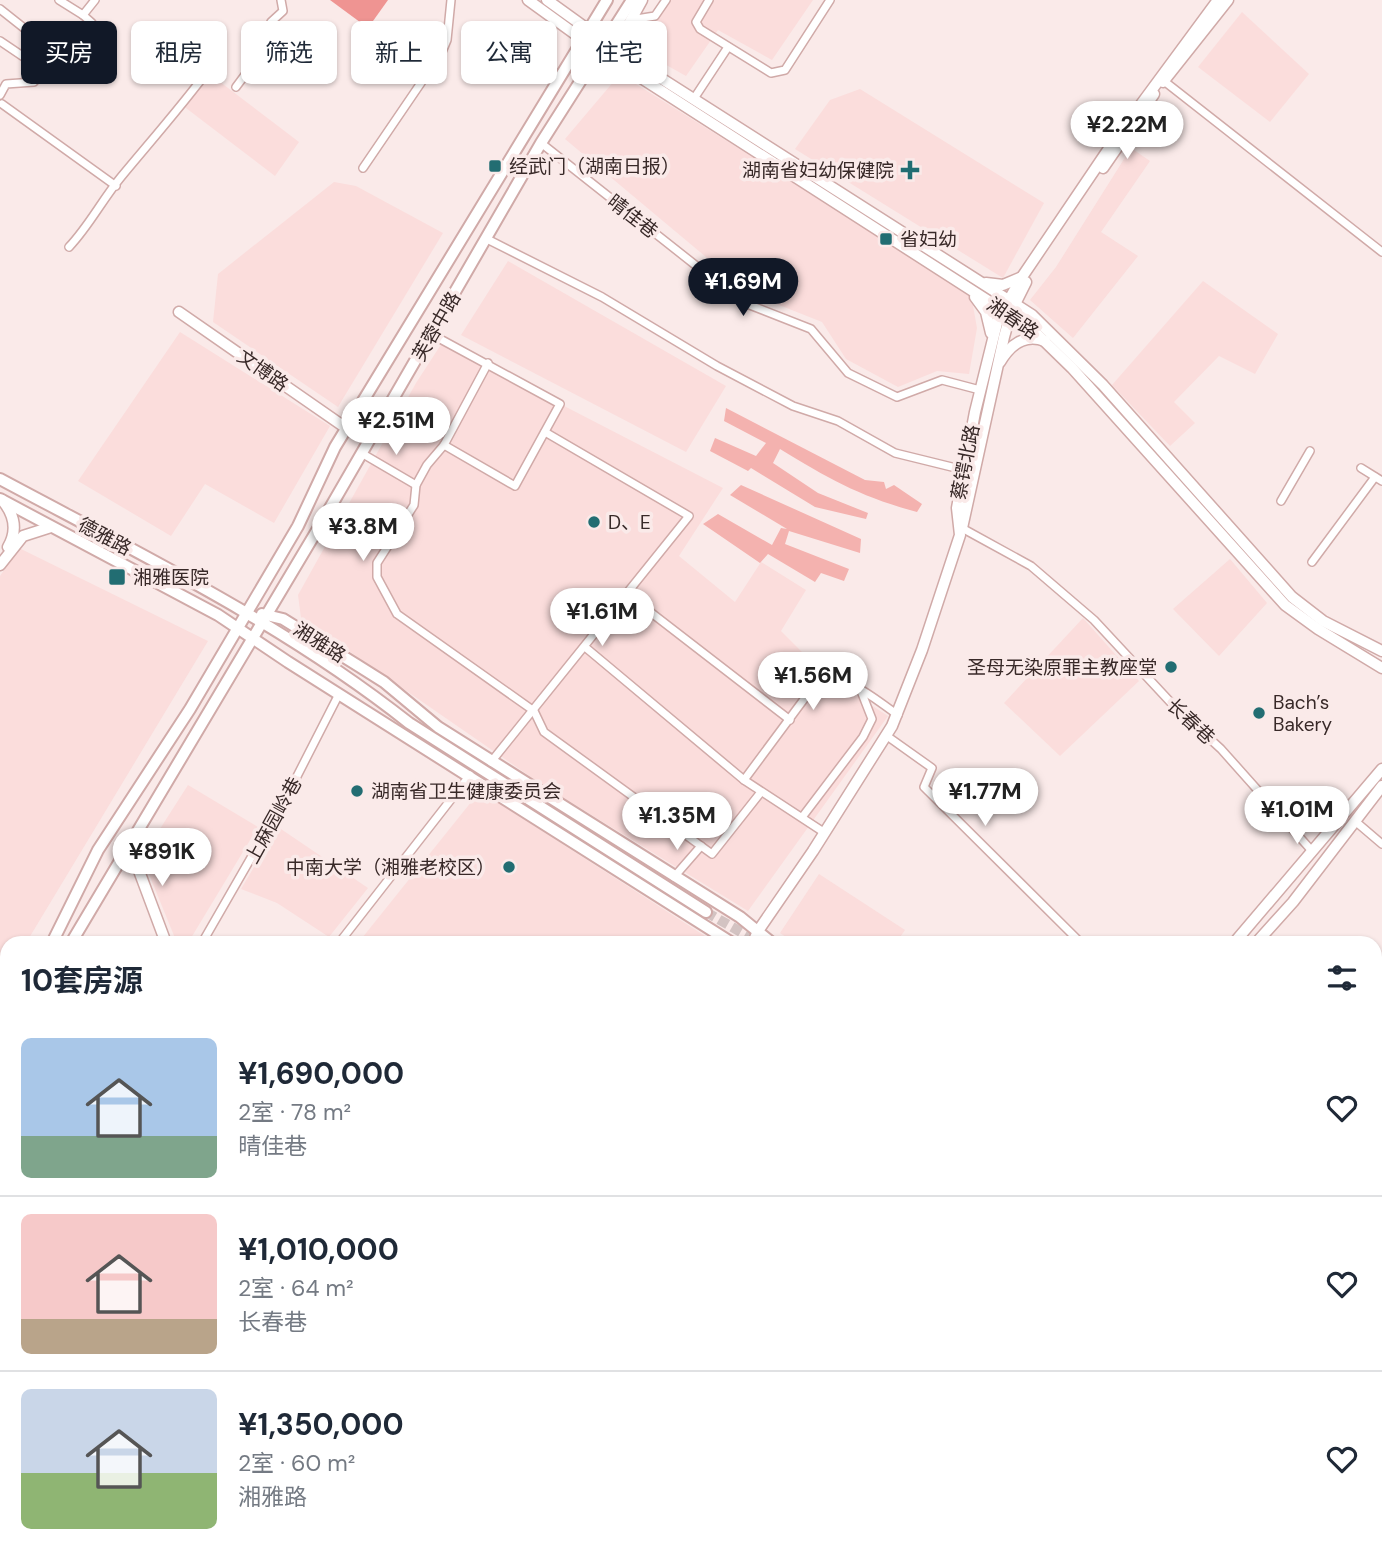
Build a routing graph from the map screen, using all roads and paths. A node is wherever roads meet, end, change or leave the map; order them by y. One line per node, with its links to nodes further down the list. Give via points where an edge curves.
1 (59, 0): 17 (street)
2 (95, 0): 17 (street)
3 (281, 0): 36 (street, via 282,11 271,22 259,56)
4 (452, 0): 41 (street, via 442,52)
5 (528, 0): 25 (street)
6 (547, 0): 20 (street)
7 (601, 0): 21 (street, 芙蓉中路)
8 (607, 0): 22 (main road, 芙蓉中路)
9 (632, 0): 23 (main road, 芙蓉中路)
10 (642, 0): 18 (street)
11 (666, 0): 18 (street, via 655,16)
12 (709, 0): 27 (street, via 696,22)
13 (830, 0): 27 (street, via 785,70 765,71)
14 (1219, 0): 47 (street, 蔡锷北路, via 1150,88)
15 (1228, 0): 31 (street, 蔡锷北路)
16 (0, 9): 24 (street)
17 (83, 15): 19 (street)
18 (630, 20)
19 (90, 21)
20 (571, 21)
21 (591, 21)
22 (593, 21)
23 (620, 21)
24 (21, 26)
25 (571, 26)
26 (0, 41): 28 (street)
27 (728, 47): 38 (street)
28 (21, 55)
29 (571, 57): 59 (main road, 芙蓉中路)
30 (667, 81): 38 (street, 湘春路)
31 (1164, 81): 45 (street); 47 (street, 蔡锷北路)
32 (21, 83): 37 (street, via 6,84)
33 (197, 84): 42 (street)
34 (583, 84): 40 (main road, 芙蓉中路)
35 (662, 84): 48 (street, 湘春路)
36 (236, 87)
37 (0, 95)
38 (695, 97): 46 (street, 湘春路)
39 (1, 104): 42 (street)
40 (541, 143): 43 (main road, 芙蓉中路); 58 (street, 晴佳巷, via 742,302 811,329 848,373 897,397 942,380)
41 (363, 168)
42 (116, 186): 44 (street)
43 (487, 239): 53 (main road, 芙蓉中路); 65 (street, via 601,297 793,406 838,421 895,453)
44 (69, 247)
45 (1382, 252)
46 (979, 281): 47 (street); 49 (street, 湘春路)
47 (1022, 282): 49 (street, 蔡锷北路); 52 (street, via 1023,304)
48 (962, 284): 51 (street, 湘春路); 54 (street, via 986,312)
49 (1012, 302): 51 (street, 蔡锷北路); 52 (street, 湘春路)
50 (179, 312): 59 (street, 文博路)
51 (1006, 312): 54 (street, 蔡锷北路); 55 (street, 湘春路); 57 (street, 蔡锷北路)
52 (1032, 315): 82 (street, 湘春路, via 1102,385 1292,597 1323,621)
53 (431, 334): 56 (street); 63 (main road, 芙蓉中路)
54 (992, 337): 58 (street, 蔡锷北路)
55 (1049, 344): 57 (street, via 1034,338 1020,341 1009,349); 83 (street, 湘春路, via 1285,605)
56 (488, 363): 60 (street, via 560,404); 61 (street)
57 (996, 372): 72 (street, 蔡锷北路)
58 (980, 390): 65 (street, 蔡锷北路)
59 (346, 428): 77 (main road, 芙蓉中路, via 298,526)
60 (545, 432): 61 (street, via 515,486); 76 (street, via 689,516)
61 (444, 445): 68 (street)
62 (1310, 451): 70 (street)
63 (363, 454): 68 (street); 78 (main road, 芙蓉中路)
64 (1361, 468): 67 (street)
65 (964, 470): 72 (street, 蔡锷北路, via 957,508)
66 (0, 479): 77 (main road, 德雅路)
67 (1378, 479): 74 (street)
68 (416, 485): 86 (street, via 414,505 377,563 383,592 397,614)
69 (1, 499): 71 (main road, 德雅路); 73 (street, via 9,509 14,531)
70 (1281, 500)
71 (51, 527): 75 (street, via 23,536); 79 (main road, 德雅路)
72 (961, 528): 87 (street, 蔡锷北路); 102 (street, 长春巷, via 1031,566 1094,620 1174,706 1221,748)
73 (0, 558)
74 (1312, 562)
75 (0, 565)
76 (627, 594): 81 (street); 88 (street)
77 (248, 611): 78 (main road, 湘雅路); 79 (main road, 芙蓉中路)
78 (265, 619): 80 (main road, 芙蓉中路); 90 (main road, 湘雅路, via 283,619 366,671); 104 (main road, 湘雅路, via 425,733)
79 (238, 627): 80 (main road, 湘雅路); 106 (main road, 芙蓉中路, via 98,850)
80 (253, 637): 85 (main road, 湘雅路); 99 (main road, 芙蓉中路)
81 (585, 648): 86 (street); 93 (street)
82 (1382, 651)
83 (1382, 668)
84 (860, 690): 87 (street); 88 (street, via 830,677 816,683); 96 (street, via 873,719)
85 (340, 694): 92 (main road, 湘雅路); 109 (street, 上麻园岭巷)
86 (534, 711): 90 (street); 101 (street, via 544,732)
87 (898, 715): 89 (street, 蔡锷北路)
88 (790, 720): 93 (street)
89 (887, 736): 98 (street, 蔡锷北路); 114 (street, via 932,768 924,787)
90 (491, 762): 103 (main road, 湘雅路)
91 (1382, 769): 102 (street)
92 (470, 775): 110 (street); 111 (main road, 湘雅路)
93 (744, 780): 95 (street)
94 (1382, 786): 97 (street)
95 (761, 792): 96 (street); 101 (street, via 712,854)
96 (803, 817): 98 (street)
97 (1355, 821): 100 (street); 116 (street)
98 (825, 833): 105 (street, 蔡锷北路)
99 (129, 844): 107 (main road, 芙蓉中路); 108 (street)
100 (1382, 844)
101 (701, 846): 103 (street)
102 (1312, 851): 115 (street)
103 (674, 877): 105 (main road, 湘雅路)
104 (706, 912)
105 (758, 931): 112 (street, 蔡锷北路); 113 (main road, 湘雅路)
106 (55, 936)
107 (75, 936)
108 (163, 936)
109 (206, 936)
110 (344, 936)
111 (722, 936)
112 (756, 936)
113 (764, 936)
114 (1074, 936)
115 (1240, 936)
116 (1262, 936)

